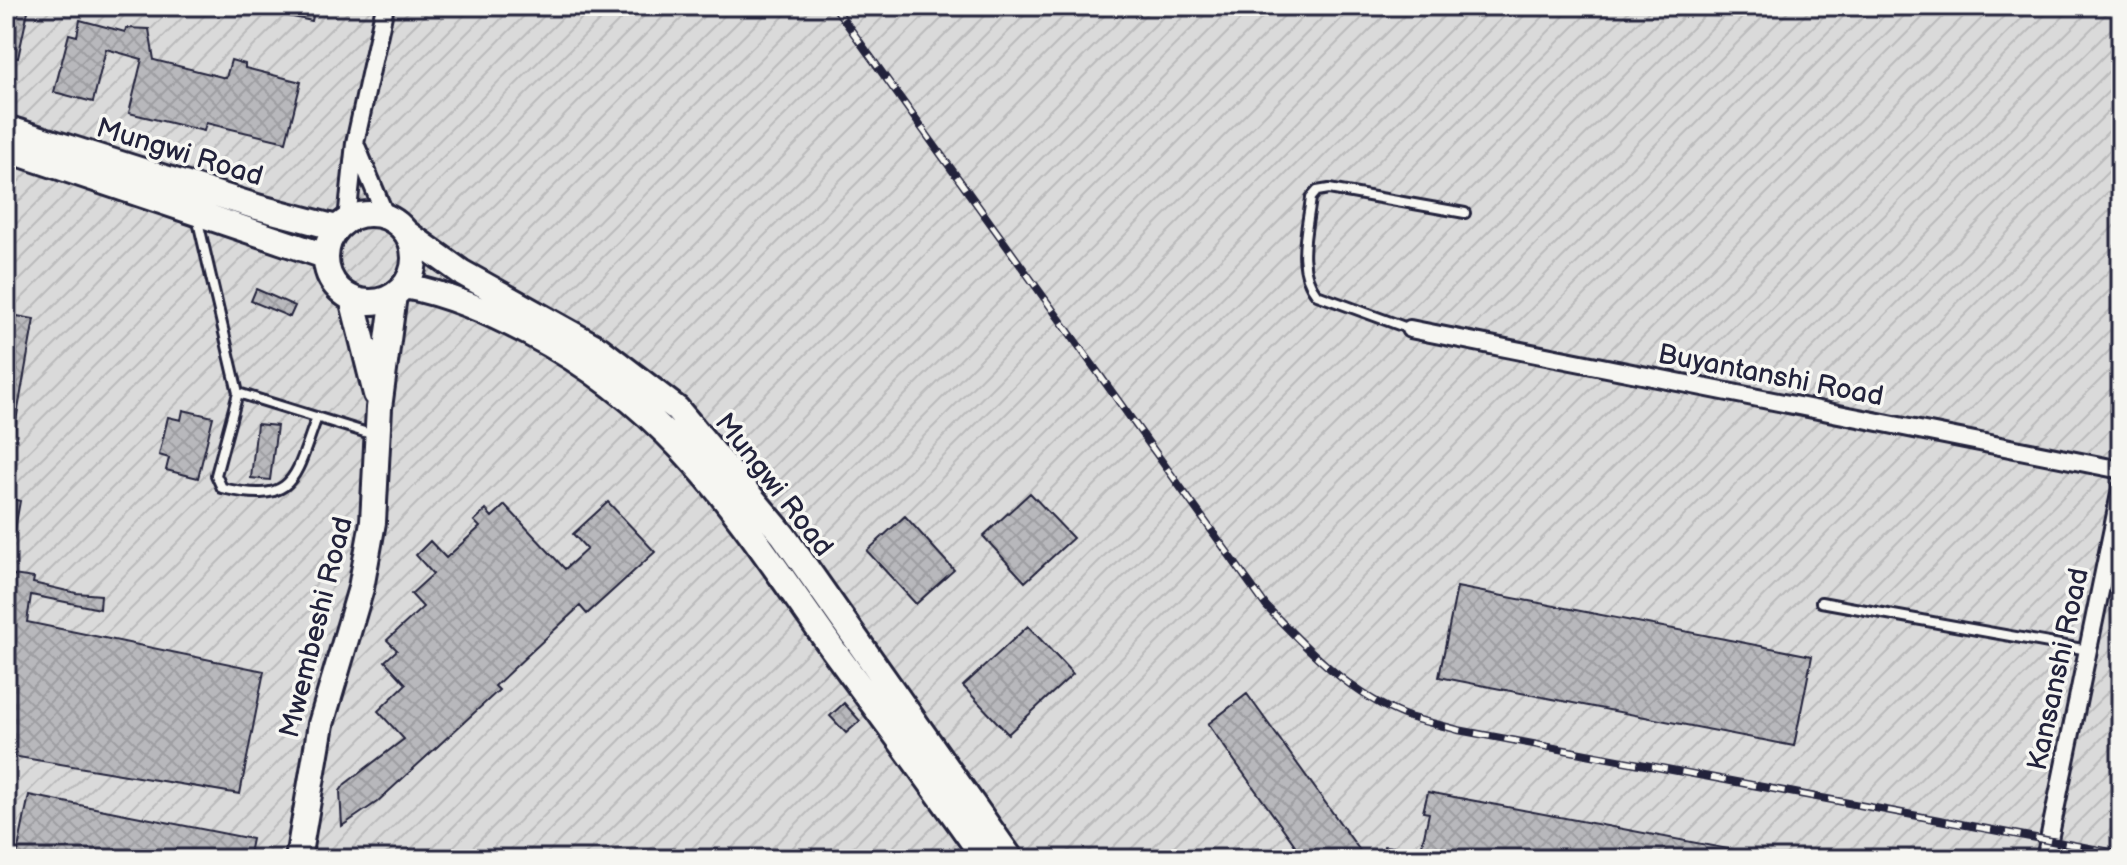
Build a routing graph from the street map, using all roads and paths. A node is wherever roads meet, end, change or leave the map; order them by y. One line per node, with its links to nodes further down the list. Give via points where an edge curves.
1 (385, 6): 3 (street)
2 (6, 128): 8 (main road, Mungwi Road, via 243,203)
3 (355, 143): 7 (street); 8 (street)
4 (6, 149): 5 (main road, Mungwi Road)
5 (195, 209): 10 (main road, Mungwi Road); 14 (lane)
6 (1465, 213): 13 (lane, via 1329,189 1311,198 1303,269 1317,295)
7 (386, 217): 8 (main road, via 373,214); 9 (main road)
8 (342, 224): 10 (main road)
9 (408, 234): 11 (main road, via 414,255 410,276); 22 (main road, Mungwi Road, via 461,272 599,349 677,409 783,535)
10 (325, 256): 12 (main road, via 332,281)
11 (399, 290): 12 (main road, via 373,302); 15 (main road); 22 (main road, Mungwi Road, via 448,295 515,326 607,379 642,407 732,504)
12 (352, 298): 15 (main road)
13 (1410, 329): 18 (street, Buyantanshi Road)
14 (238, 393): 16 (lane); 16 (lane, via 216,475 222,488 253,495 279,491 296,475)
15 (379, 408): 17 (main road, Mwembeshi Road)
16 (317, 417): 17 (lane)
17 (378, 436): 23 (main road, Mwembeshi Road, via 376,498 361,588 321,724)
18 (2121, 470)
19 (2121, 489): 21 (street, Kansanshi Road)
20 (1821, 602): 21 (lane)
21 (2088, 650): 26 (street, Kansanshi Road)
22 (930, 762): 24 (main road, Mungwi Road); 25 (main road, Mungwi Road)
23 (298, 859)
24 (985, 859)
25 (1011, 859)
26 (2045, 859)

